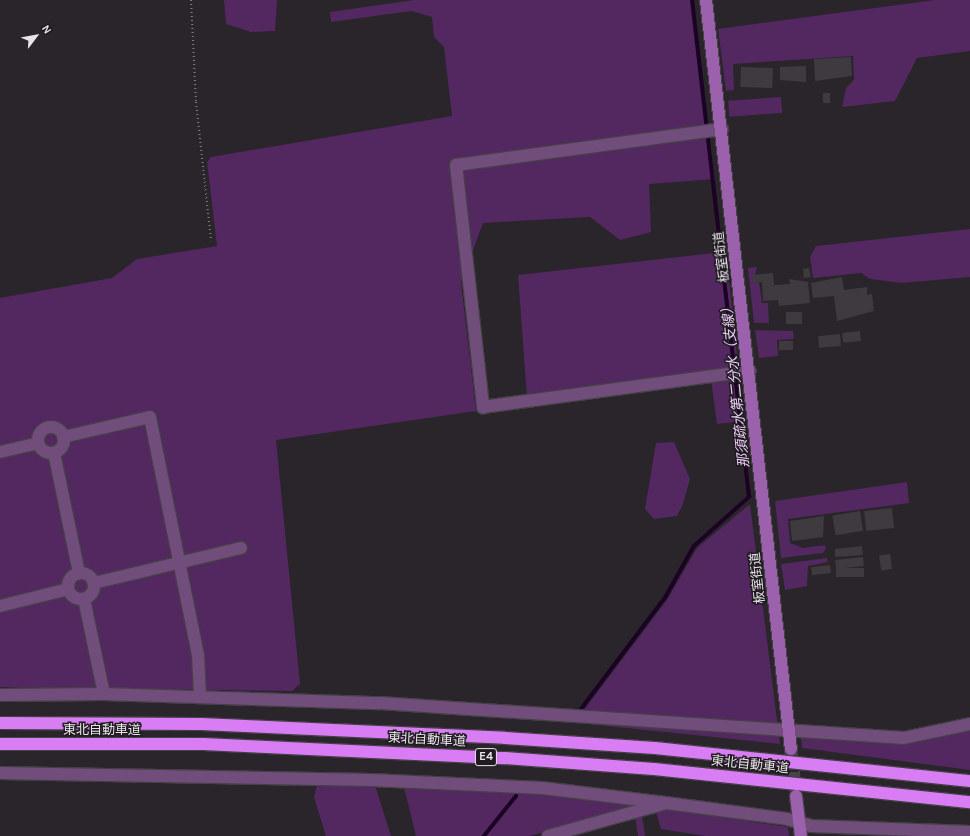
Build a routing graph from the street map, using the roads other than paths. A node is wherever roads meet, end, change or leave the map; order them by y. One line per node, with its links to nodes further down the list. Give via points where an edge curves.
1 (706, 0): 2 (main road, 板室街道)
2 (722, 129): 3 (main road, 板室街道); 3 (street, via 456,165 483,407)
3 (750, 371): 20 (main road, 板室街道)
4 (63, 437): 5 (street, via 57,428 50,427 40,432); 7 (street, via 62,447); 9 (street, via 150,417)
5 (38, 443): 6 (street); 7 (street, via 46,452)
6 (0, 452)
7 (54, 453): 10 (street)
8 (240, 548): 9 (street)
9 (180, 562): 11 (street); 17 (street, via 198,654)
10 (79, 573): 11 (street, via 88,575); 12 (street, via 69,580)
11 (94, 583): 13 (street, via 91,594)
12 (68, 589): 13 (street, via 76,598); 14 (street)
13 (84, 599): 15 (street)
14 (0, 606)
15 (104, 694): 16 (street); 17 (street)
16 (0, 695)
17 (200, 696): 20 (street)
18 (0, 723): 24 (highway, 東北自動車道 / E4, via 201,724 497,737 655,748)
19 (970, 724): 20 (street, via 918,737)
20 (789, 729): 22 (main road, 板室街道)
21 (0, 744): 27 (highway, 東北自動車道 / E4, via 203,744 506,758 654,769)
22 (791, 748)
23 (0, 773): 26 (street, via 371,780 542,788)
24 (970, 781)
25 (796, 796): 28 (main road)
26 (666, 802): 28 (street); 30 (street)
27 (970, 802)
28 (800, 823): 29 (street); 31 (main road)
29 (970, 832)
30 (548, 836)
31 (801, 836)

